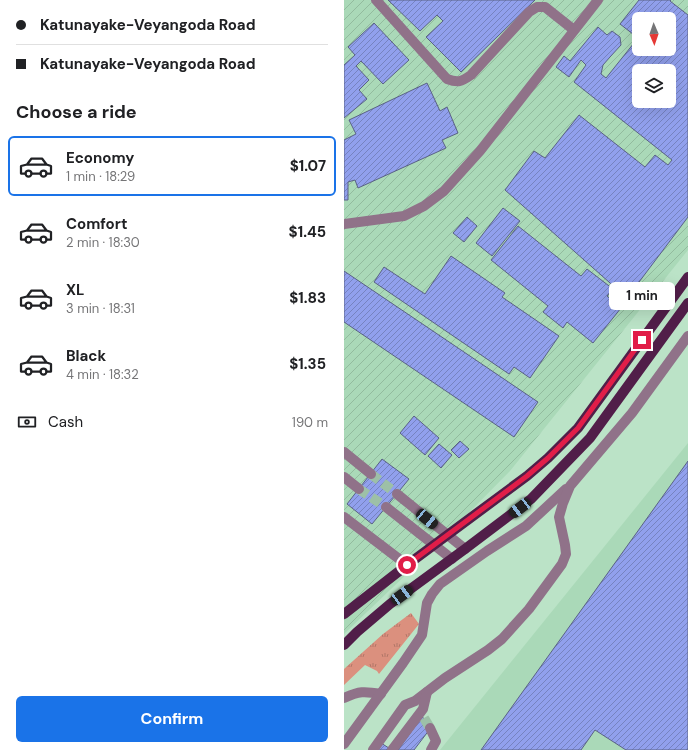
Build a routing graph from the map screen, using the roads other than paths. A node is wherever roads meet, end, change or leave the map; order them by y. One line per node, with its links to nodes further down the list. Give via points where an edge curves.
1 (376, 0): 3 (lane, via 447,79 456,82 471,75 529,12 537,7 545,7)
2 (598, 0): 3 (lane)
3 (574, 30): 4 (lane, via 480,151 444,191 424,206 404,216)
4 (344, 224)
5 (688, 277): 16 (main road, via 578,428 527,476)
6 (688, 303): 18 (main road, via 590,438 531,499)
7 (688, 336): 11 (lane, via 632,412)
8 (344, 452): 9 (lane)
9 (371, 474)
10 (344, 477): 12 (lane)
11 (570, 486): 23 (lane, via 559,517 566,554 562,564 529,609 502,639); 24 (lane, via 526,526 440,584 427,603 422,635)
12 (359, 489)
13 (397, 494): 16 (lane)
14 (386, 507): 17 (lane)
15 (344, 517): 20 (lane)
16 (447, 535): 17 (main road); 18 (lane)
17 (434, 545): 19 (lane); 20 (main road)
18 (465, 549): 19 (main road)
19 (452, 559): 22 (main road, via 390,604)
20 (407, 565): 21 (main road)
21 (344, 614)
22 (344, 645)
23 (427, 692): 28 (lane, via 405,705); 29 (lane, via 422,716)
24 (381, 694): 25 (lane, via 367,691); 27 (lane)
25 (344, 698)
26 (430, 728): 30 (lane, via 436,741)
27 (344, 744)
28 (373, 750)
29 (392, 750)
30 (431, 750)

